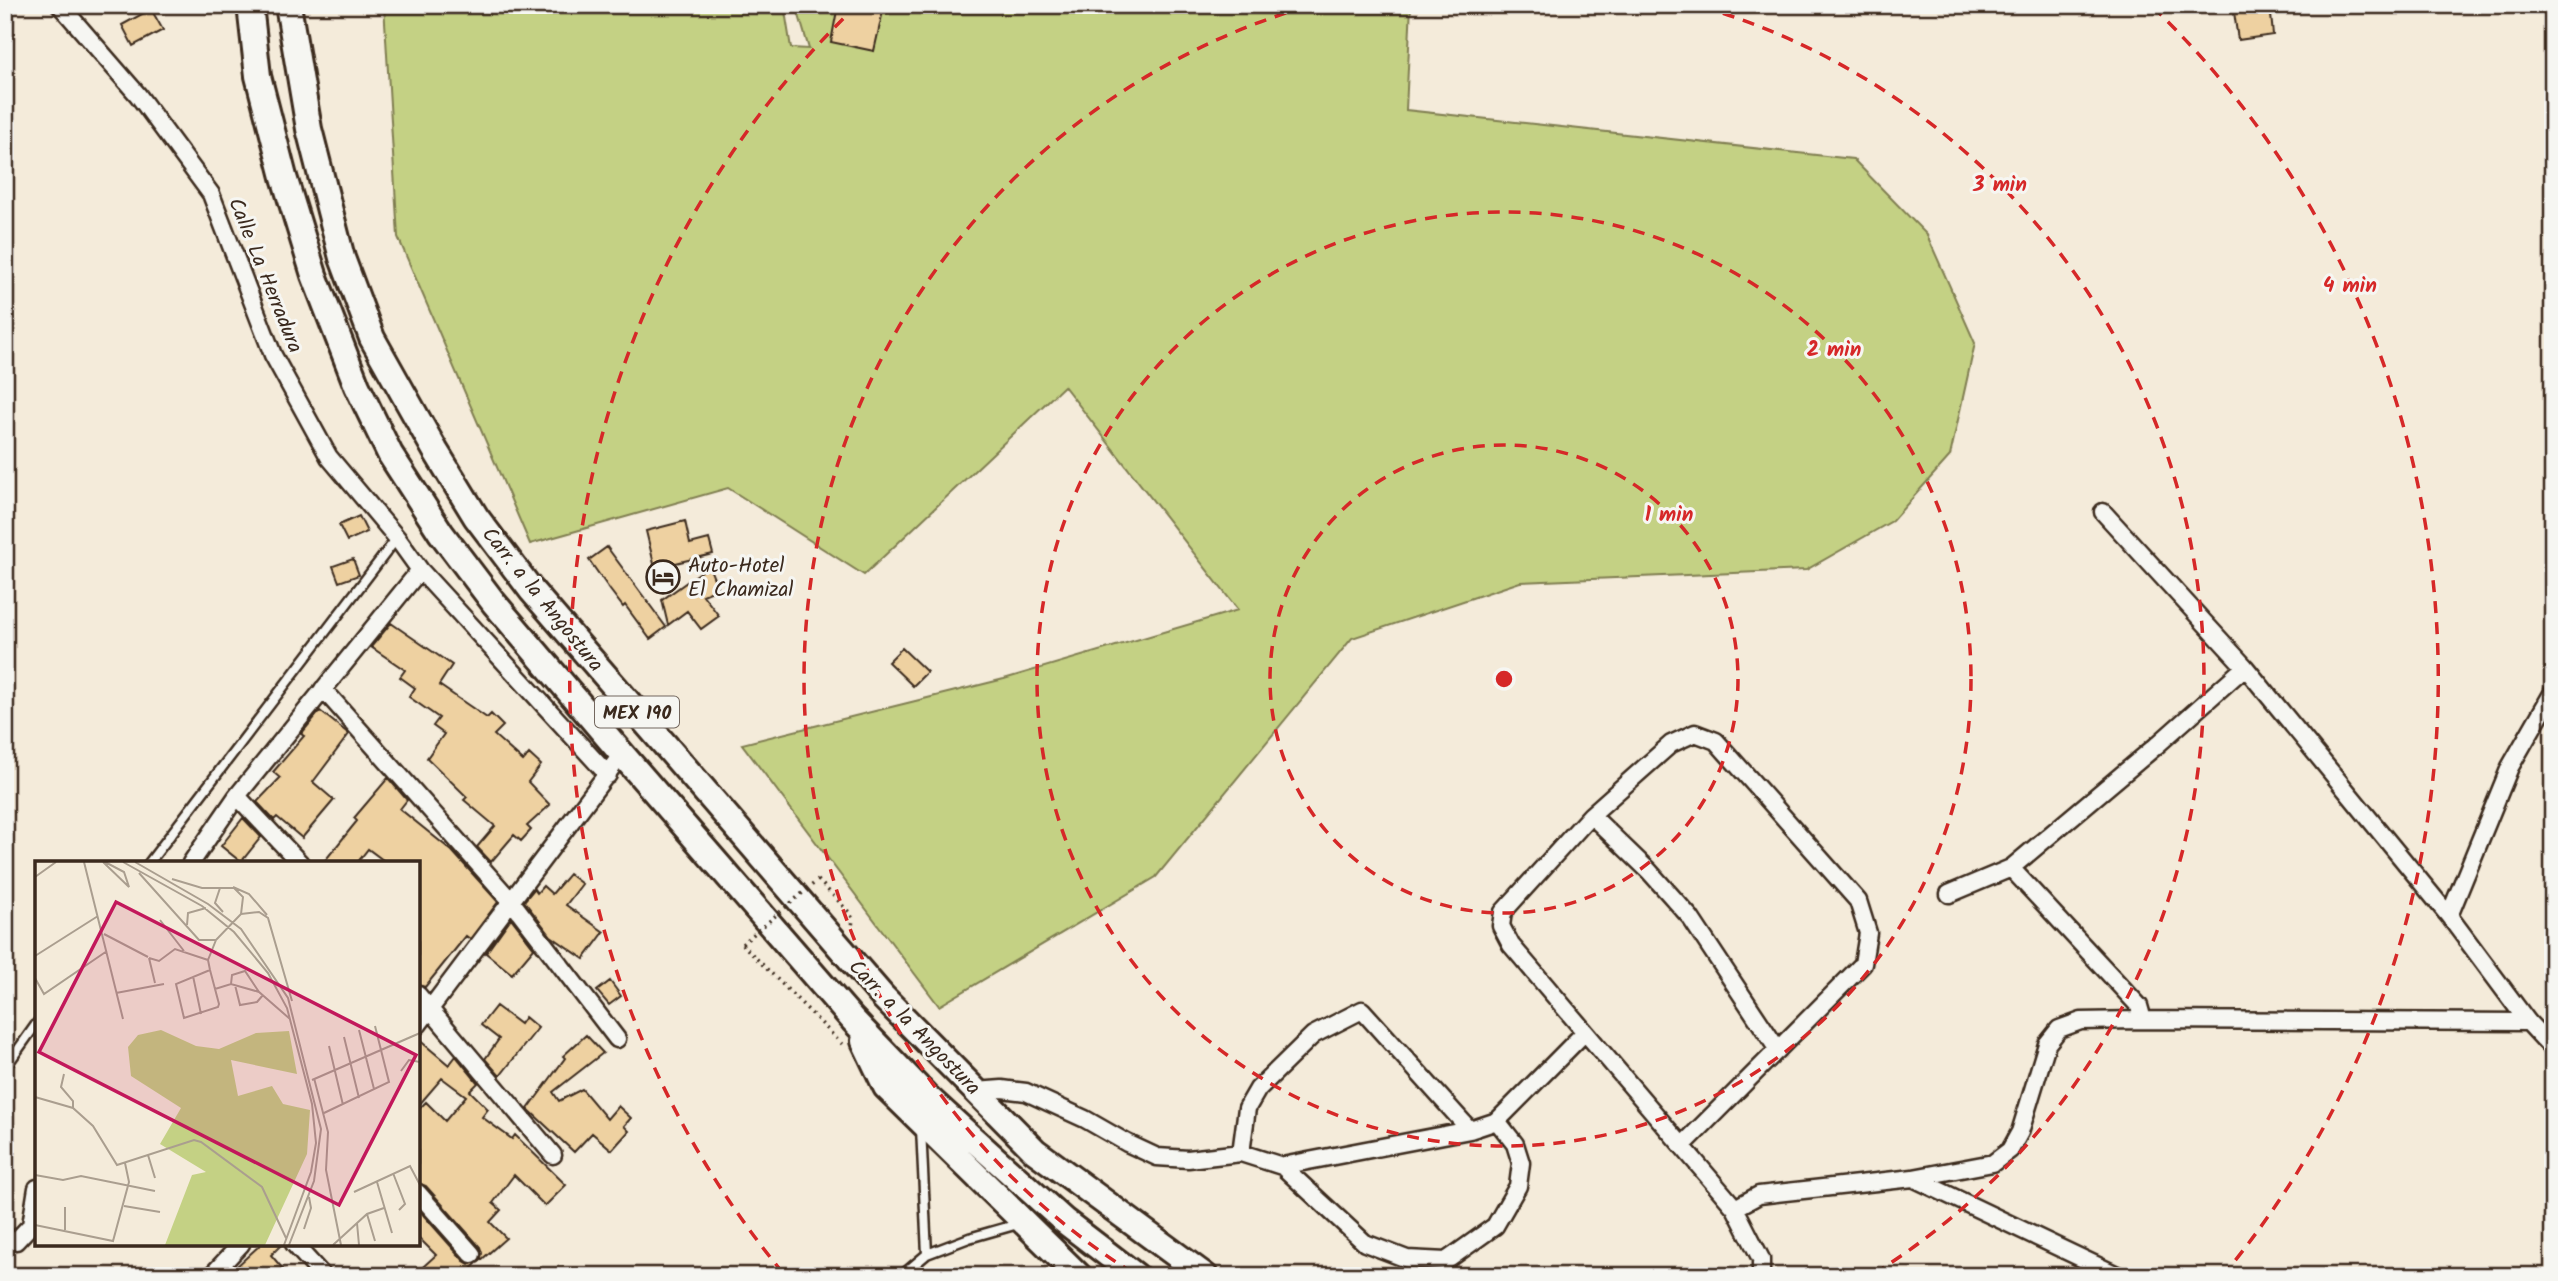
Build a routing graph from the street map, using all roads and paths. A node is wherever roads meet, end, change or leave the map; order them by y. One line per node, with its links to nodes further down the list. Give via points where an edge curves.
1 (60, 5): 5 (street, Calle La Herradura, via 138,94 211,194 279,366 329,457)
2 (250, 5): 10 (main road, Carr. a la Angostura / MEX 190, via 258,76 314,275 357,387 390,454 494,603)
3 (288, 5): 35 (main road, Carr. a la Angostura / MEX 190, via 309,129 342,258 372,338 476,517 532,591 777,876 883,997)
4 (2103, 512): 7 (street)
5 (397, 538): 6 (street, Calle La Herradura); 14 (lane)
6 (420, 570): 8 (street); 11 (street, Calle La Herradura)
7 (2245, 667): 17 (street); 21 (street)
8 (323, 689): 12 (street); 19 (street)
9 (2553, 692): 21 (street, via 2510,767)
10 (622, 754): 11 (street); 24 (main road, Carr. a la Angostura / MEX 190)
11 (608, 775): 19 (street)
12 (237, 796): 15 (street); 16 (street)
13 (1591, 815): 29 (street, via 1503,912 1501,926 1511,945); 33 (street, via 1690,916); 33 (street, via 1671,744 1695,733 1716,741 1858,901 1868,933 1863,964)
14 (151, 861)
15 (192, 861)
16 (298, 861)
17 (2011, 868): 18 (street); 25 (street, via 2139,1006)
18 (1949, 894)
19 (512, 902): 23 (street); 30 (street)
20 (850, 913): 31 (path, bridge, via 818,880 742,944)
21 (2449, 916): 27 (street)
22 (420, 997): 23 (street)
23 (430, 1009): 26 (street); 41 (street)
24 (853, 1020): 36 (main road, via 886,1087); 57 (main road, Carr. a la Angostura / MEX 190, via 972,1139 1063,1220)
25 (2136, 1020): 27 (street); 43 (street, via 2081,1021 2059,1028 2047,1045 2010,1150 1993,1163)
26 (420, 1022)
27 (2528, 1022): 32 (street)
28 (35, 1026): 34 (lane)
29 (1585, 1032): 37 (street); 39 (street)
30 (617, 1039)
31 (847, 1048)
32 (2553, 1049)
33 (1778, 1050): 39 (street)
34 (5, 1068)
35 (976, 1091): 40 (street, via 1026,1093 1157,1157); 58 (main road, Carr. a la Angostura / MEX 190, via 1035,1151)
36 (920, 1121): 47 (main road); 52 (lane)
37 (1497, 1121): 38 (street); 42 (street, via 1515,1143 1521,1163 1518,1186 1495,1226 1446,1261 1407,1259 1365,1243)
38 (1470, 1130): 40 (street, via 1362,1010 1313,1035 1258,1089 1247,1108); 42 (street)
39 (1682, 1146): 46 (street)
40 (1241, 1153): 42 (street)
41 (553, 1155)
42 (1282, 1166)
43 (1913, 1178): 46 (street, via 1759,1195); 60 (street)
44 (420, 1195): 51 (street)
45 (35, 1200): 48 (street, via 31,1225 16,1241)
46 (1735, 1208): 59 (street, via 1761,1259)
47 (1026, 1222): 52 (lane); 56 (main road)
48 (5, 1241)
49 (239, 1246): 53 (street)
50 (297, 1246): 54 (street)
51 (472, 1254)
52 (927, 1254): 55 (lane)
53 (211, 1276)
54 (323, 1276)
55 (901, 1276)
56 (1079, 1276)
57 (1136, 1276)
58 (1205, 1276)
59 (1761, 1276)
60 (2119, 1276)

